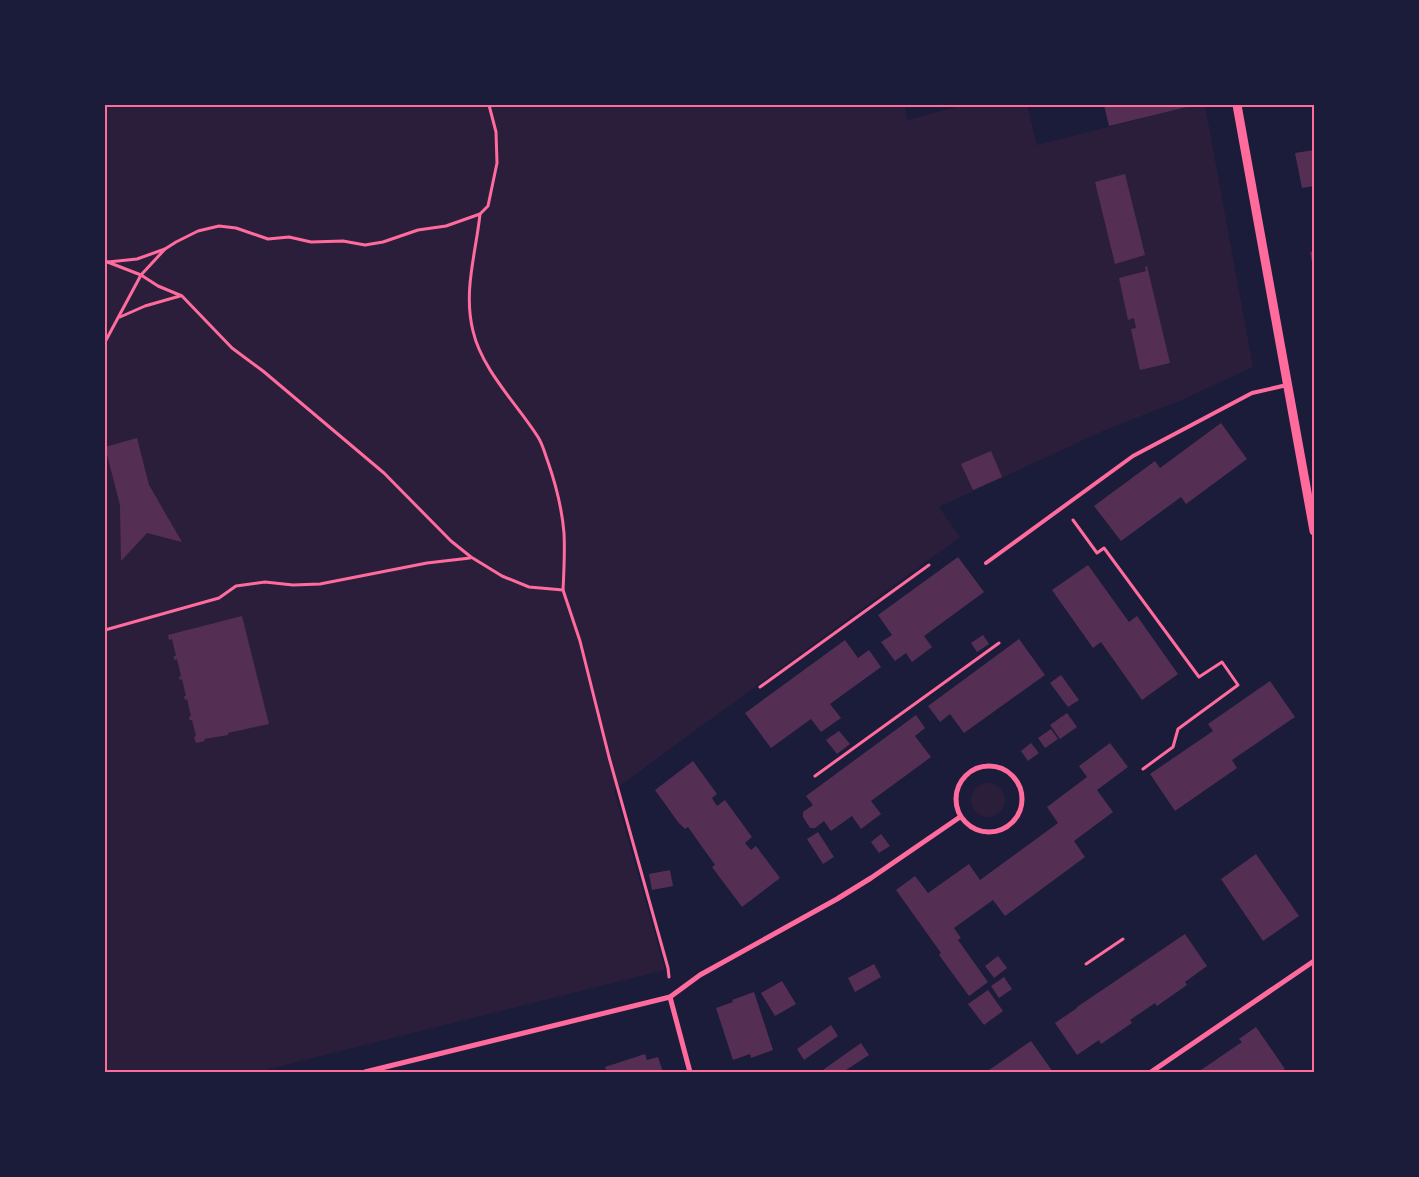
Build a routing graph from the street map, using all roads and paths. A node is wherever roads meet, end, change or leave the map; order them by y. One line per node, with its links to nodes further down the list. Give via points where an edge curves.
1 (489, 105): 3 (path, via 496,132 497,163 488,206)
2 (1237, 105): 10 (street)
3 (480, 214): 4 (path, via 446,226 418,230 366,245 312,242 289,236 268,239 219,226 198,231); 16 (path, via 469,290 473,330 480,353 540,440 553,476 564,533)
4 (165, 249): 5 (path, via 137,258); 6 (path)
5 (106, 262): 6 (path)
6 (141, 275): 7 (path); 8 (path)
7 (180, 296): 8 (path); 13 (path, via 192,304 232,348 384,473)
8 (120, 317): 9 (path)
9 (105, 342)
10 (1287, 385): 11 (lane, via 1252,393 1133,456); 12 (street)
11 (1063, 507): 14 (lane); 20 (path, via 1097,553 1104,548 1199,677 1222,662 1238,685 1178,729 1173,747)
12 (1314, 531)
13 (471, 558): 16 (path, via 529,587); 17 (path, via 320,584 265,582 236,586 219,598)
14 (986, 563)
15 (930, 565): 19 (path)
16 (563, 590): 26 (path, via 580,641 668,968)
17 (105, 630)
18 (999, 643): 21 (path)
19 (760, 688)
20 (1143, 769)
21 (815, 776)
22 (960, 817): 22 (street, via 956,808 956,789 968,773 994,766 1009,772 1017,780 1021,806 1007,827 997,832 981,832); 26 (street, via 871,878 700,975)
23 (1123, 939): 25 (path)
24 (1314, 961): 29 (street)
25 (1086, 964)
26 (670, 997): 27 (street); 28 (street)
27 (365, 1072)
28 (690, 1072)
29 (1151, 1072)

